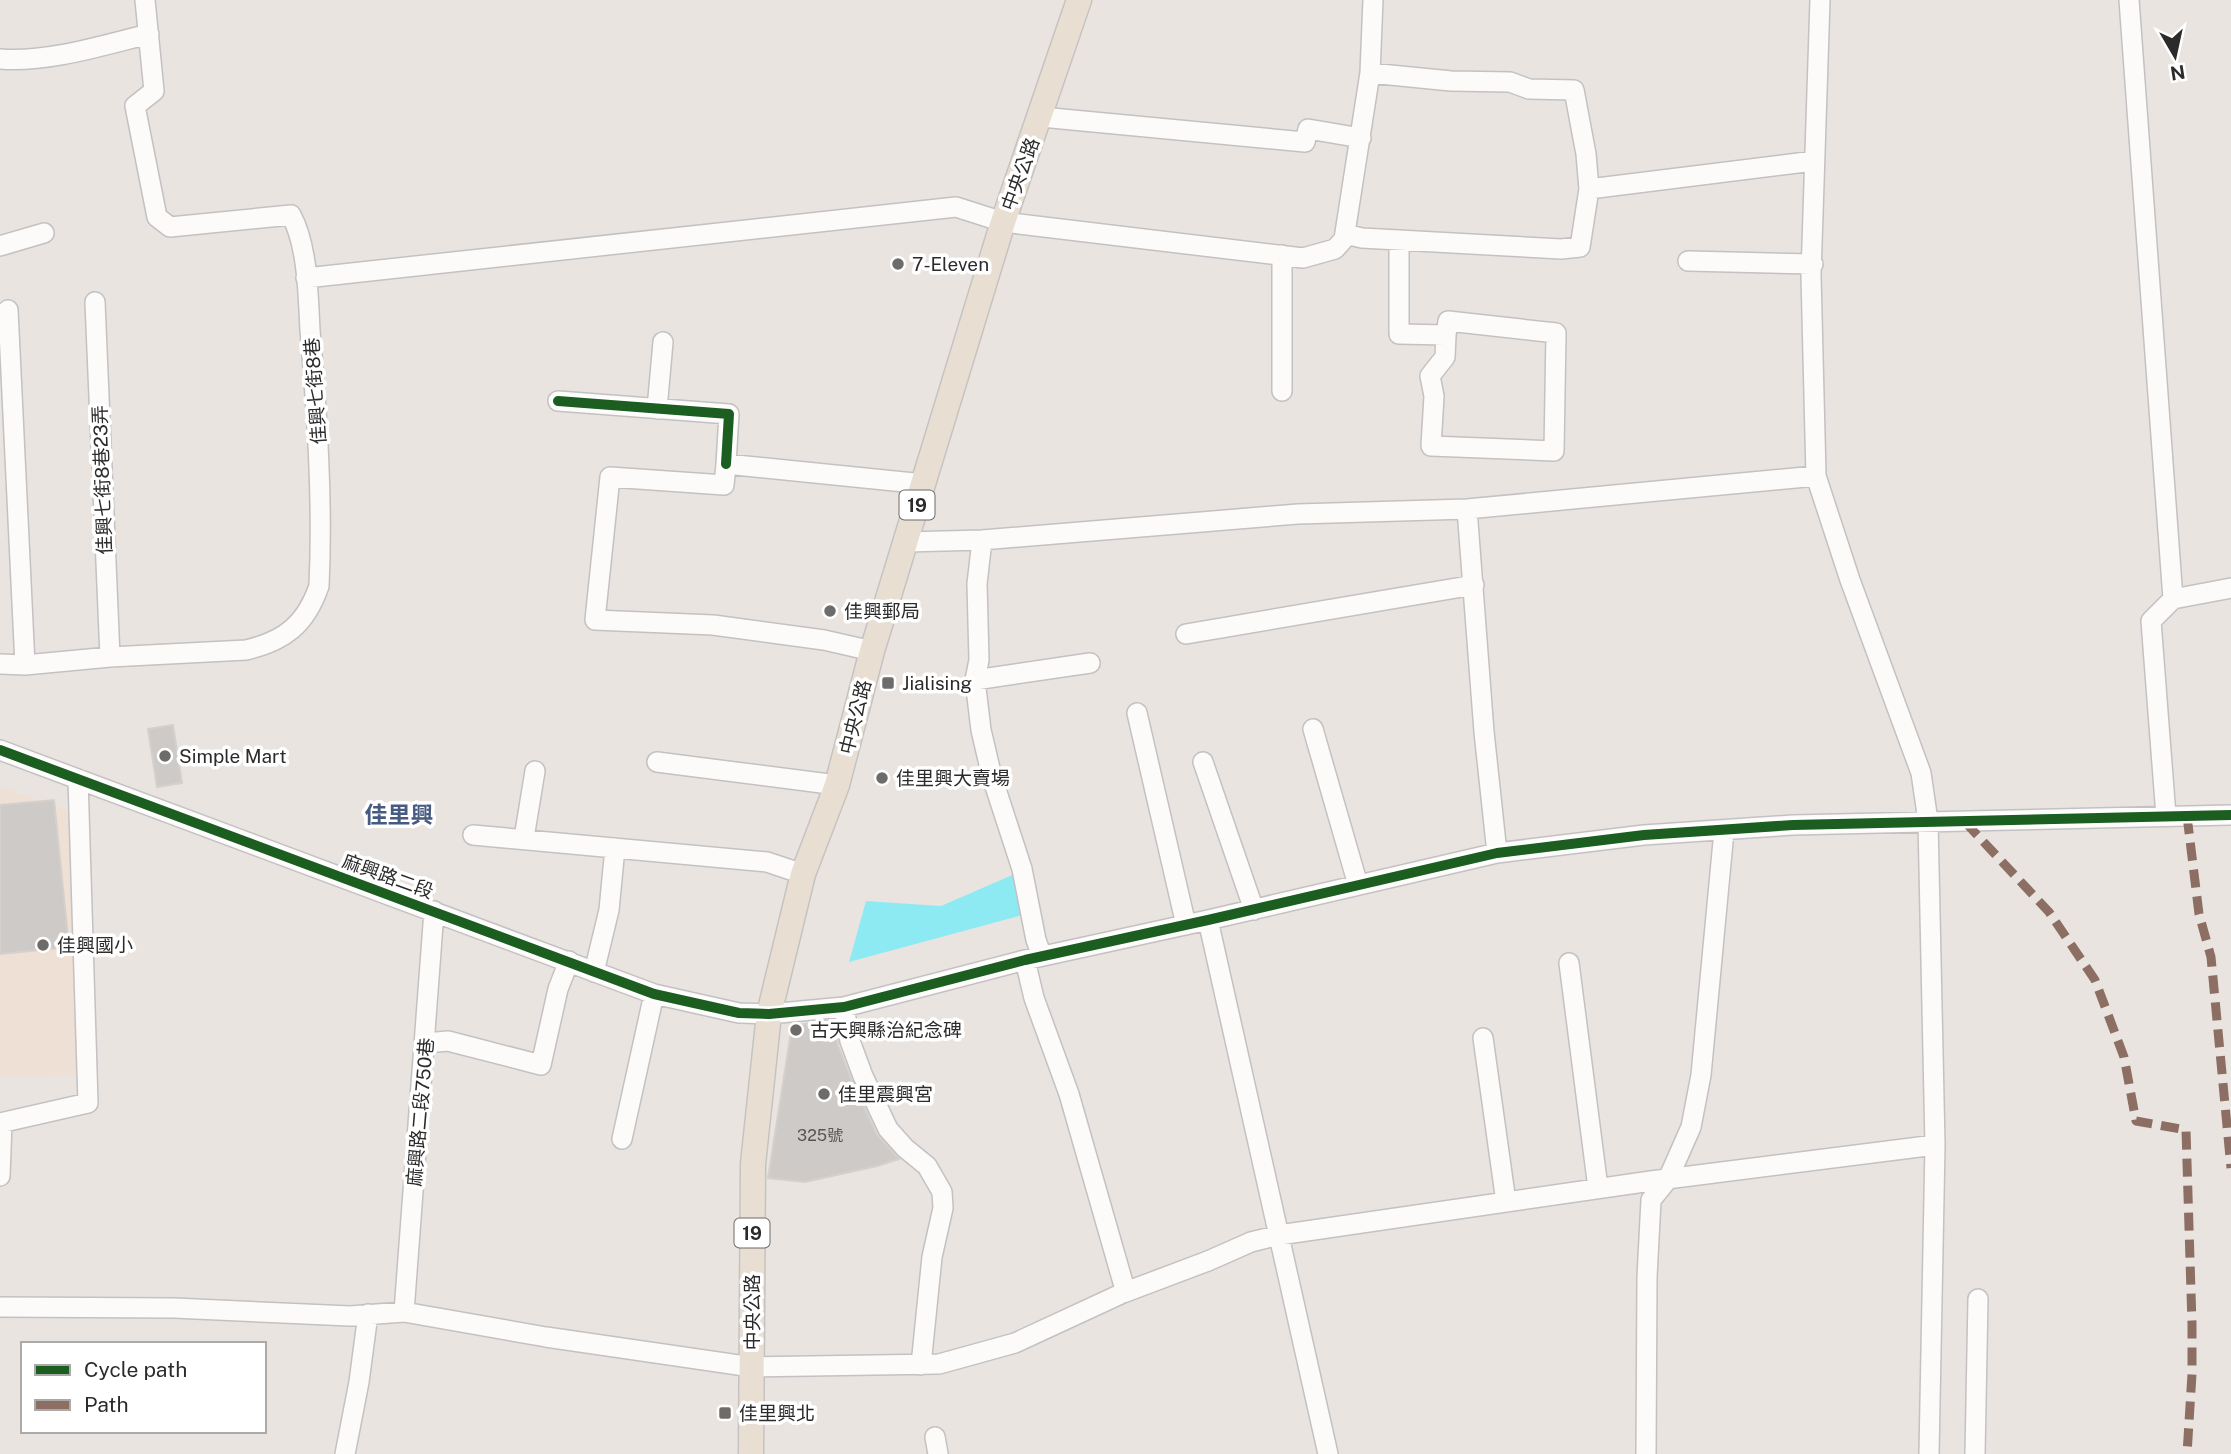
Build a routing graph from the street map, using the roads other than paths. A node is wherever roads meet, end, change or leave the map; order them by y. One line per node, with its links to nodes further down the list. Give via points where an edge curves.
1 (145, 0): 6 (street, 佳興七街8巷)
2 (1079, 0): 9 (main road, 中央公路 / 19)
3 (1373, 0): 8 (street)
4 (1820, 0): 11 (street)
5 (2129, 0): 37 (street)
6 (149, 34): 7 (street, via 89,49); 21 (street, 佳興七街8巷, via 154,91 135,106 157,217 170,227 291,215)
7 (0, 59)
8 (1370, 73): 10 (street); 12 (street, via 1573,90)
9 (1041, 117): 10 (street, via 1305,142 1308,129); 13 (main road, 中央公路 / 19)
10 (1361, 138): 15 (street)
11 (1814, 161): 12 (street); 20 (street)
12 (1589, 189): 16 (street, via 1580,247)
13 (1003, 222): 18 (street); 21 (street, via 956,207); 31 (main road, 中央公路 / 19)
14 (44, 233): 17 (street)
15 (1345, 234): 16 (street); 18 (street, via 1335,249 1303,258)
16 (1399, 240): 24 (street, via 1399,334)
17 (0, 246)
18 (1282, 256): 26 (street)
19 (1688, 261): 20 (street)
20 (1813, 264): 30 (street)
21 (306, 278): 40 (street, 佳興七街8巷, via 319,441 320,575 312,607 297,626 265,646)
22 (95, 302): 40 (street, 佳興七街8巷23弄)
23 (8, 310): 43 (street)
24 (1446, 335): 24 (street, via 1445,357 1430,376 1434,396 1431,446 1555,451 1556,333 1448,321)
25 (663, 342): 28 (street)
26 (1282, 391)
27 (558, 401): 28 (street)
28 (657, 409): 29 (street, via 729,414)
29 (726, 464): 31 (street); 39 (street, via 724,485 610,477 595,620 713,625)
30 (1816, 476): 32 (street); 55 (street, via 1920,773)
31 (923, 484): 34 (main road, 中央公路 / 19)
32 (1467, 509): 33 (street, via 1298,514); 35 (street)
33 (982, 540): 34 (street); 44 (street)
34 (906, 542): 39 (main road, 中央公路 / 19)
35 (1474, 584): 38 (street); 60 (street)
36 (2231, 588): 37 (street)
37 (2173, 599): 54 (street, via 2151,621)
38 (1186, 634)
39 (872, 651): 52 (main road, 中央公路 / 19)
40 (110, 657): 43 (street, 佳興七街8巷)
41 (1090, 663): 44 (street)
42 (0, 664): 43 (street, 佳興七街8巷)
43 (25, 665)
44 (975, 680): 67 (street, via 992,777 1022,869 1036,940)
45 (1137, 712): 66 (street)
46 (1313, 729): 62 (street)
47 (0, 750): 51 (street, 麻興路二段)
48 (1203, 761): 63 (street)
49 (657, 762): 52 (street)
50 (535, 771): 58 (street)
51 (78, 779): 64 (street, 麻興路二段); 76 (street, via 88,1103)
52 (837, 785): 61 (main road, 中央公路 / 19)
53 (2231, 815): 54 (street, 麻興路二段)
54 (2166, 816): 55 (street, 麻興路二段)
55 (1928, 821): 56 (street, 麻興路二段); 78 (street)
56 (1724, 831): 60 (street, 麻興路二段, via 1644,835); 80 (street, via 1702,1075 1691,1127)
57 (473, 835): 58 (street)
58 (524, 838): 59 (street)
59 (615, 848): 61 (street, via 767,862); 70 (street, via 610,910)
60 (1497, 853): 62 (street, 麻興路二段)
61 (803, 874): 73 (main road, 中央公路 / 19)
62 (1358, 886): 63 (street, 麻興路二段)
63 (1254, 910): 65 (street, 麻興路二段)
64 (434, 911): 68 (street, 麻興路二段); 75 (street, 麻興路二段750巷)
65 (1208, 920): 66 (street, 麻興路二段); 83 (street)
66 (1186, 925): 67 (street, 麻興路二段)
67 (1033, 958): 72 (street, 麻興路二段); 84 (street, via 1034,998 1107,1219)
68 (569, 961): 70 (street, 麻興路二段); 75 (street, via 541,1065 448,1041)
69 (1569, 963): 81 (street)
70 (594, 972): 71 (street, 麻興路二段)
71 (654, 994): 73 (street, 麻興路二段, via 739,1013); 77 (street)
72 (844, 1007): 73 (street, 麻興路二段); 89 (street, via 850,1041 888,1129 927,1166 942,1192)
73 (769, 1014): 90 (main road, 中央公路 / 19, via 753,1164)
74 (1483, 1038): 82 (street)
75 (426, 1043): 87 (street, 麻興路二段750巷)
76 (1, 1123): 79 (street)
77 (622, 1139)
78 (1935, 1144): 80 (street); 95 (street)
79 (0, 1176)
80 (1668, 1179): 81 (street); 94 (street, via 1651,1200)
81 (1598, 1188): 82 (street)
82 (1506, 1202): 83 (street)
83 (1279, 1235): 84 (street, via 1251,1241); 93 (street)
84 (1123, 1293): 89 (street, via 1015,1343)
85 (1978, 1299): 96 (street)
86 (0, 1307): 88 (street)
87 (404, 1312): 88 (street); 90 (street)
88 (368, 1314): 91 (street)
89 (921, 1365): 90 (street)
90 (752, 1367): 92 (main road, 中央公路 / 19)
91 (345, 1454)
92 (751, 1454)
93 (1328, 1454)
94 (1646, 1454)
95 (1929, 1454)
96 (1975, 1454)

